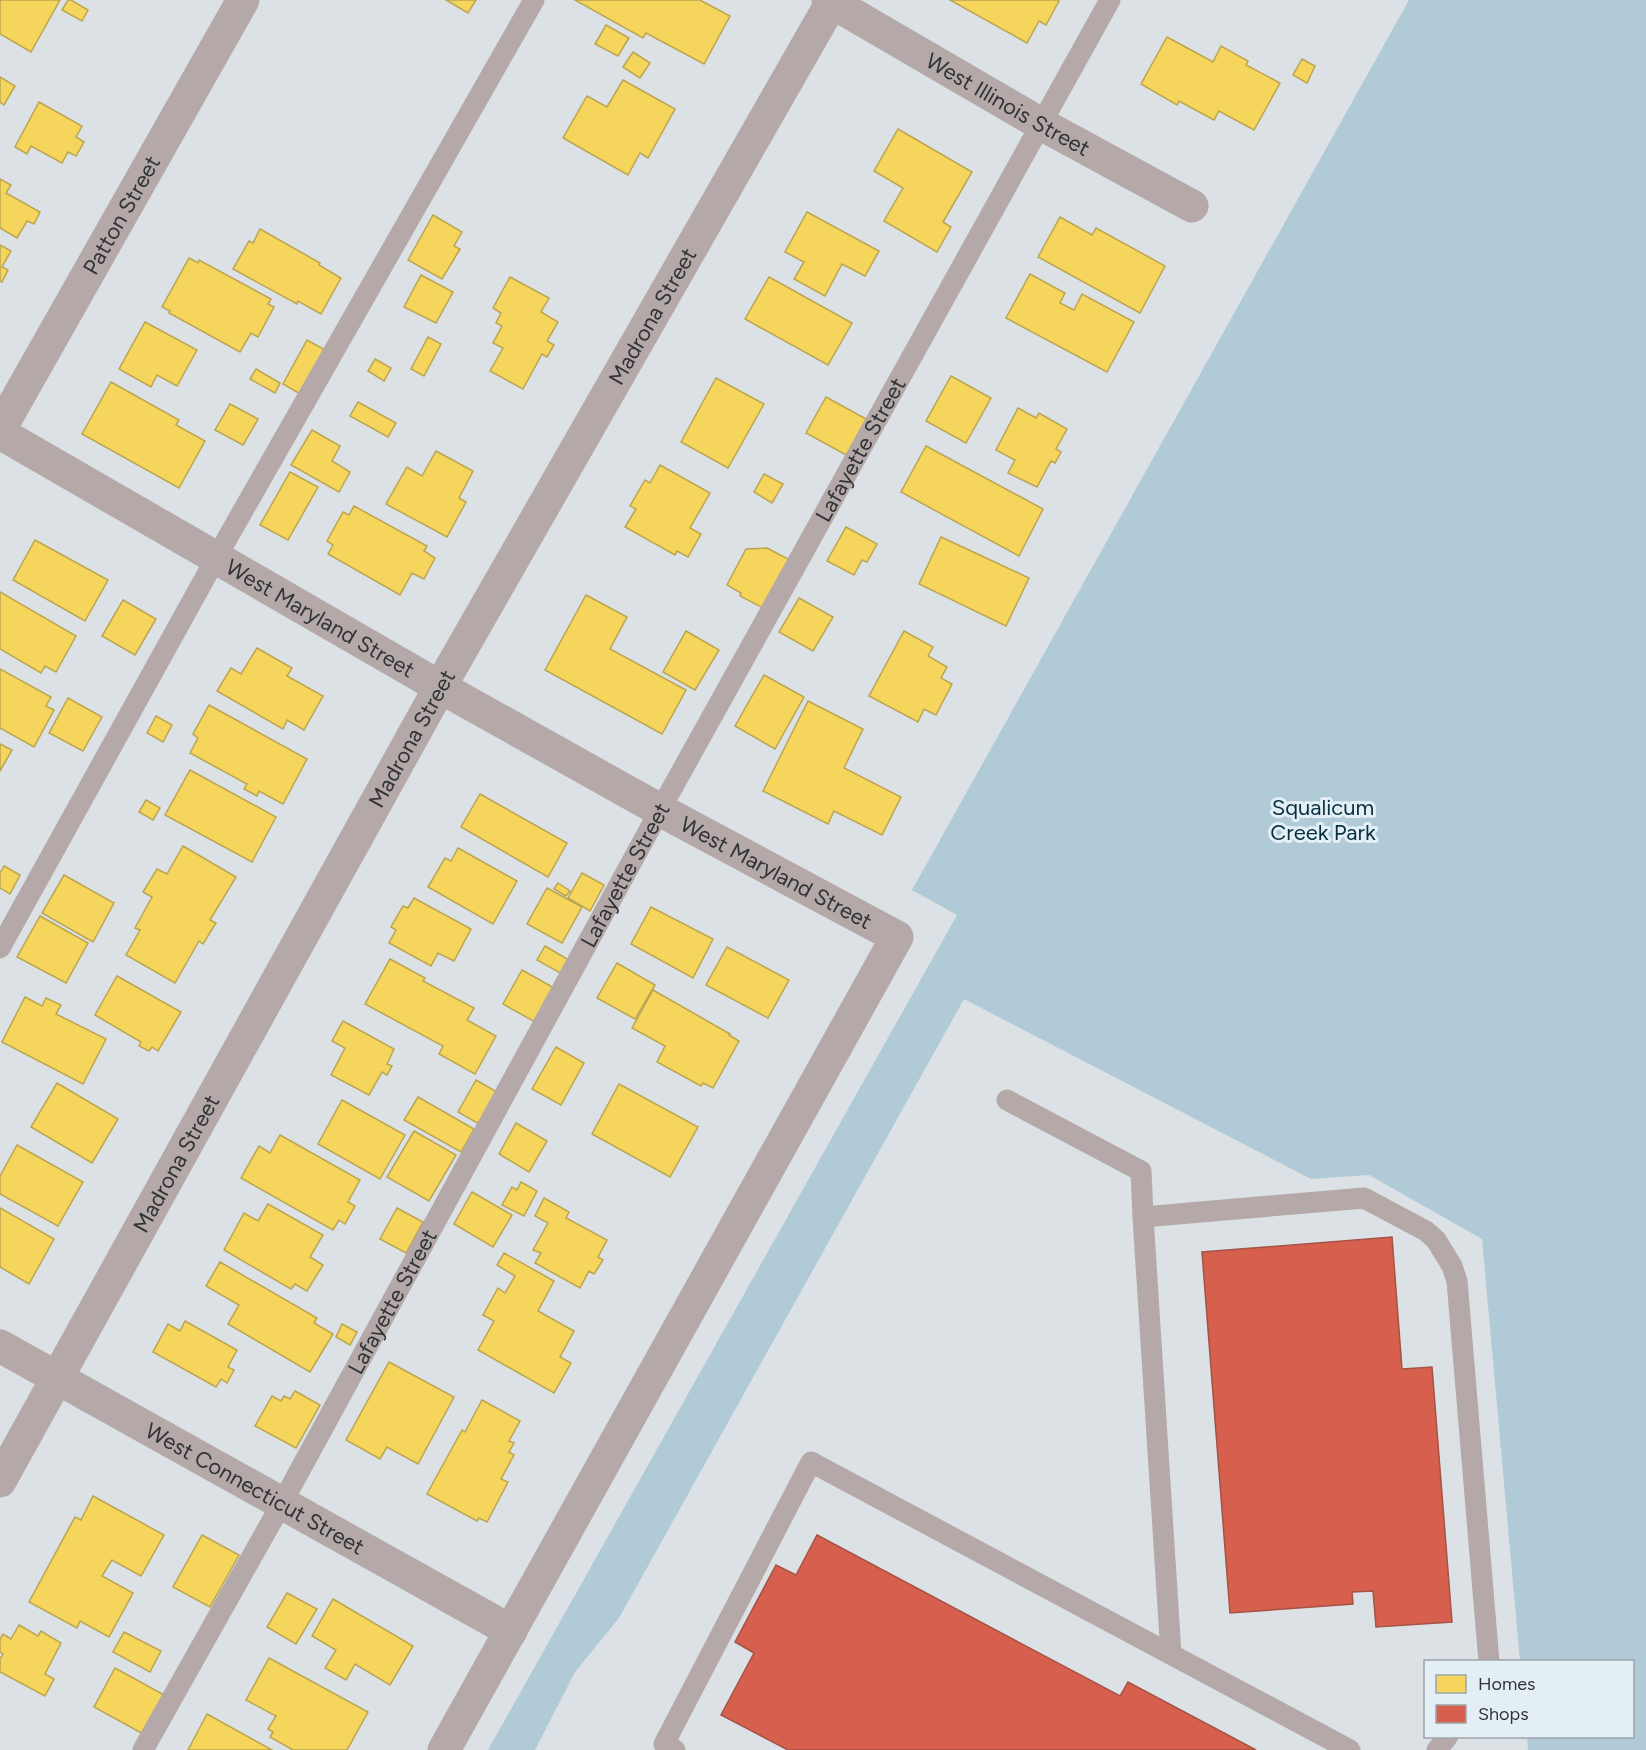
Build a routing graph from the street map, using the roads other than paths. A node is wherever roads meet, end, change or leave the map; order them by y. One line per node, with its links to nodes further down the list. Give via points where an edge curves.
1 (243, 0): 7 (street, Patton Street)
2 (534, 0): 8 (lane)
3 (1110, 0): 5 (lane, Lafayette Street)
4 (831, 1): 5 (street, West Illinois Street); 9 (street, Madrona Street)
5 (1041, 124): 6 (street, West Illinois Street); 10 (lane, Lafayette Street)
6 (1192, 206)
7 (0, 431): 8 (street, West Maryland Street)
8 (216, 558): 9 (street, West Maryland Street); 11 (lane)
9 (440, 687): 10 (street, West Maryland Street); 15 (street, Madrona Street)
10 (660, 810): 17 (lane, Lafayette Street); 18 (street, West Maryland Street, via 897,937)
11 (0, 948)
12 (1007, 1100): 13 (lane, via 1141,1172)
13 (1143, 1216): 19 (lane); 20 (lane, via 1364,1198 1436,1240 1457,1281)
14 (0, 1346): 15 (street, West Connecticut Street)
15 (57, 1378): 16 (street, Madrona Street); 17 (street, West Connecticut Street)
16 (0, 1481)
17 (282, 1503): 18 (street, West Connecticut Street); 22 (lane, Lafayette Street)
18 (511, 1631): 23 (street)
19 (1171, 1654): 24 (lane, via 811,1462 664,1744); 25 (lane)
20 (1489, 1660)
21 (1447, 1738): 26 (lane)
22 (143, 1750)
23 (444, 1750)
24 (675, 1750)
25 (1350, 1750)
26 (1437, 1750)

